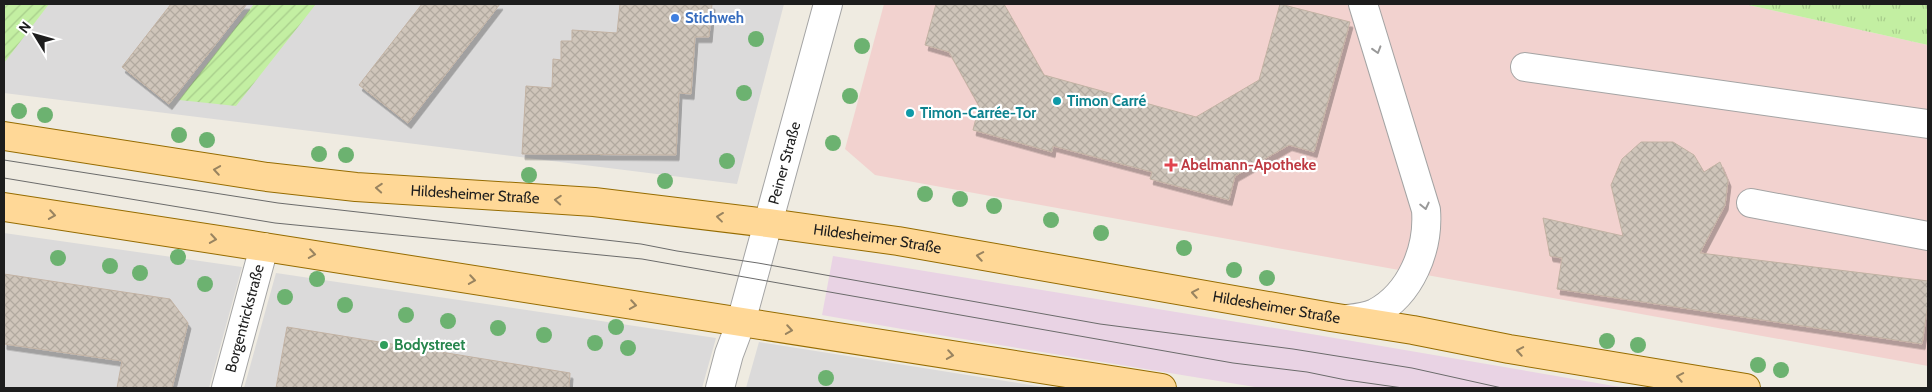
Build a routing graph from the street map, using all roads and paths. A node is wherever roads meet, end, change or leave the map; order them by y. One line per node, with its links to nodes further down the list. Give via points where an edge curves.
1 (828, 4): 8 (street, Peiner Straße)
2 (1363, 4): 11 (street, one-way to 11, via 1426,210 1427,223 1421,255 1406,283 1374,314)
3 (1525, 67): 4 (street)
4 (1928, 124)
5 (4, 136): 8 (main road, Hildesheimer Straße, one-way to 5, via 594,202 267,178)
6 (1751, 203): 9 (street)
7 (4, 208): 10 (main road, one-way to 10)
8 (768, 223): 11 (main road, Hildesheimer Straße, one-way to 8, via 898,241); 12 (street, Peiner Straße)
9 (1928, 236)
10 (264, 246): 12 (main road, one-way to 12); 13 (street, Borgentrickstraße)
11 (1348, 319): 16 (main road, Hildesheimer Straße, one-way to 11)
12 (741, 322): 14 (street, Peiner Straße); 15 (main road, one-way to 15)
13 (233, 387)
14 (720, 388)
15 (1162, 388)
16 (1746, 388)

